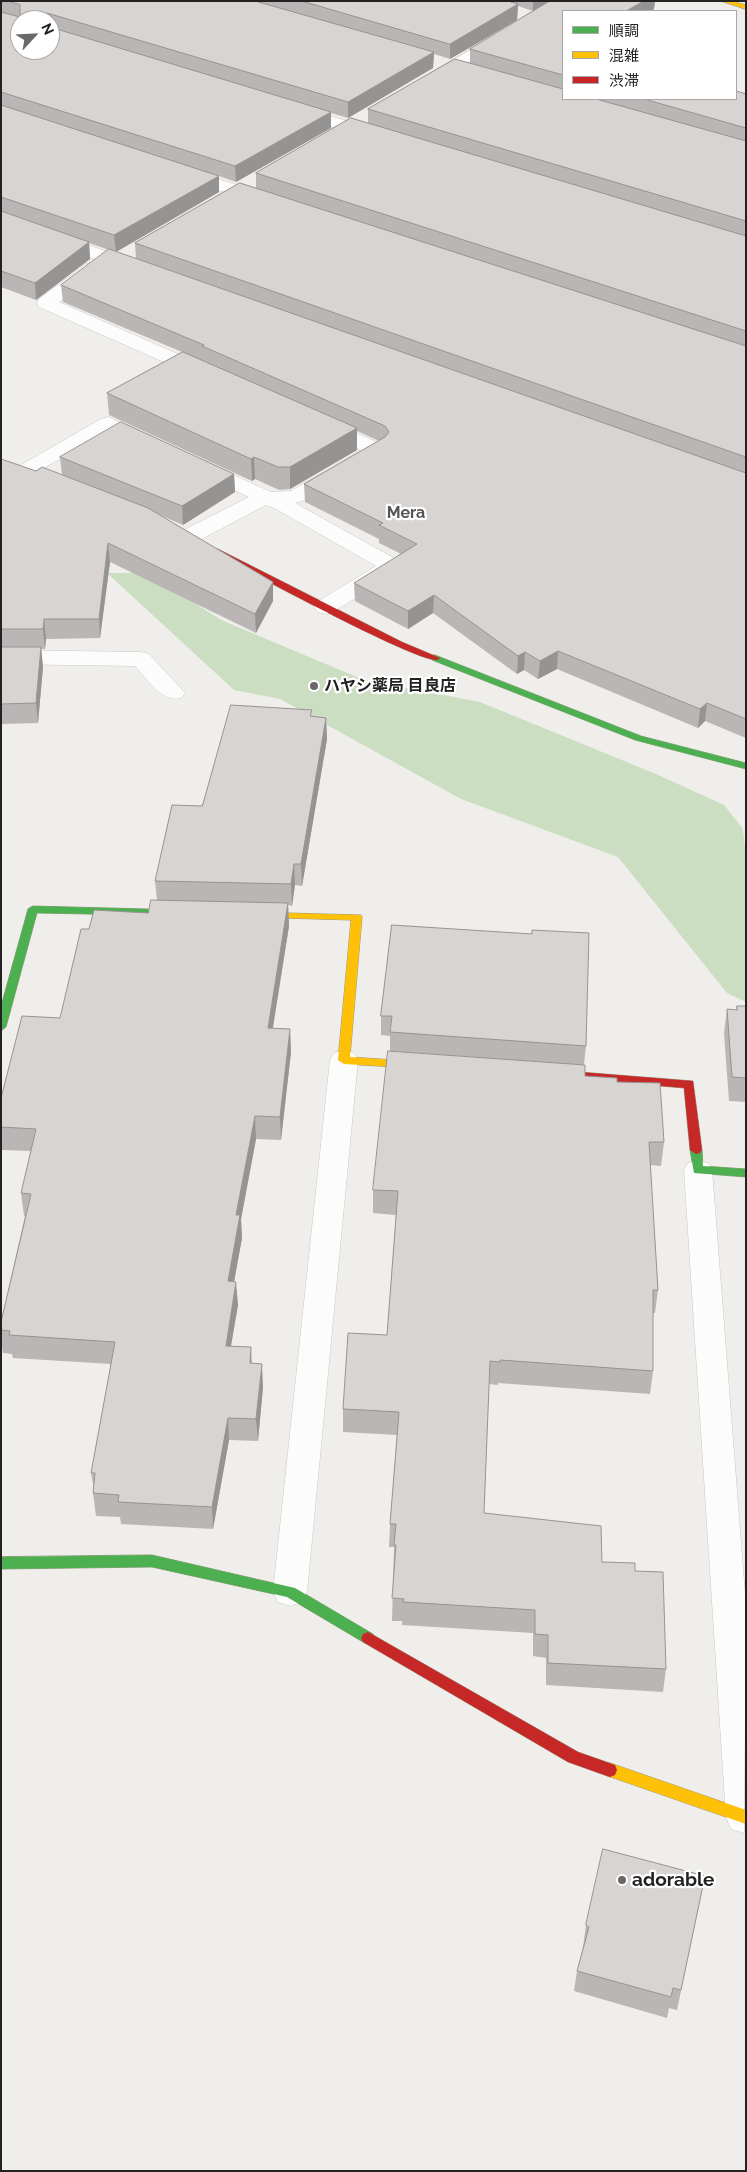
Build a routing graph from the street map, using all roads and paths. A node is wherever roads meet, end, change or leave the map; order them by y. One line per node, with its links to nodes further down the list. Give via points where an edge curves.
1 (564, 1): 5 (street)
2 (724, 1): 3 (street)
3 (746, 7)
4 (519, 13): 5 (street)
5 (536, 18): 7 (street)
6 (433, 60): 7 (street)
7 (452, 66): 8 (street); 9 (street)
8 (470, 71)
9 (411, 89)
10 (279, 106): 12 (street)
11 (362, 117): 12 (street)
12 (346, 126): 13 (street); 14 (street)
13 (330, 136)
14 (394, 140)
15 (171, 169): 17 (street)
16 (254, 180): 17 (street)
17 (237, 190): 18 (street); 19 (street)
18 (220, 200)
19 (284, 206)
20 (1, 219): 22 (street)
21 (134, 251): 22 (street)
22 (112, 259): 23 (street); 24 (street, via 46,303)
23 (155, 274)
24 (225, 382)
25 (305, 417): 27 (street, via 377,449 295,497)
26 (31, 470): 27 (street, via 108,423)
27 (264, 498): 28 (street); 29 (street, via 283,505 391,566)
28 (184, 535): 29 (street)
29 (325, 607): 32 (street, via 399,644 638,738)
30 (1, 657): 31 (street, via 141,659)
31 (173, 693)
32 (746, 766)
33 (200, 913): 35 (street, via 33,909)
34 (239, 914): 36 (street, via 357,917)
35 (1, 1027)
36 (344, 1060): 37 (street); 42 (street)
37 (433, 1066)
38 (571, 1076): 39 (street, via 689,1084)
39 (698, 1170): 40 (street); 43 (street)
40 (746, 1173)
41 (1, 1563): 42 (street, via 152,1561)
42 (290, 1592): 43 (street, via 573,1757)
43 (745, 1817)

